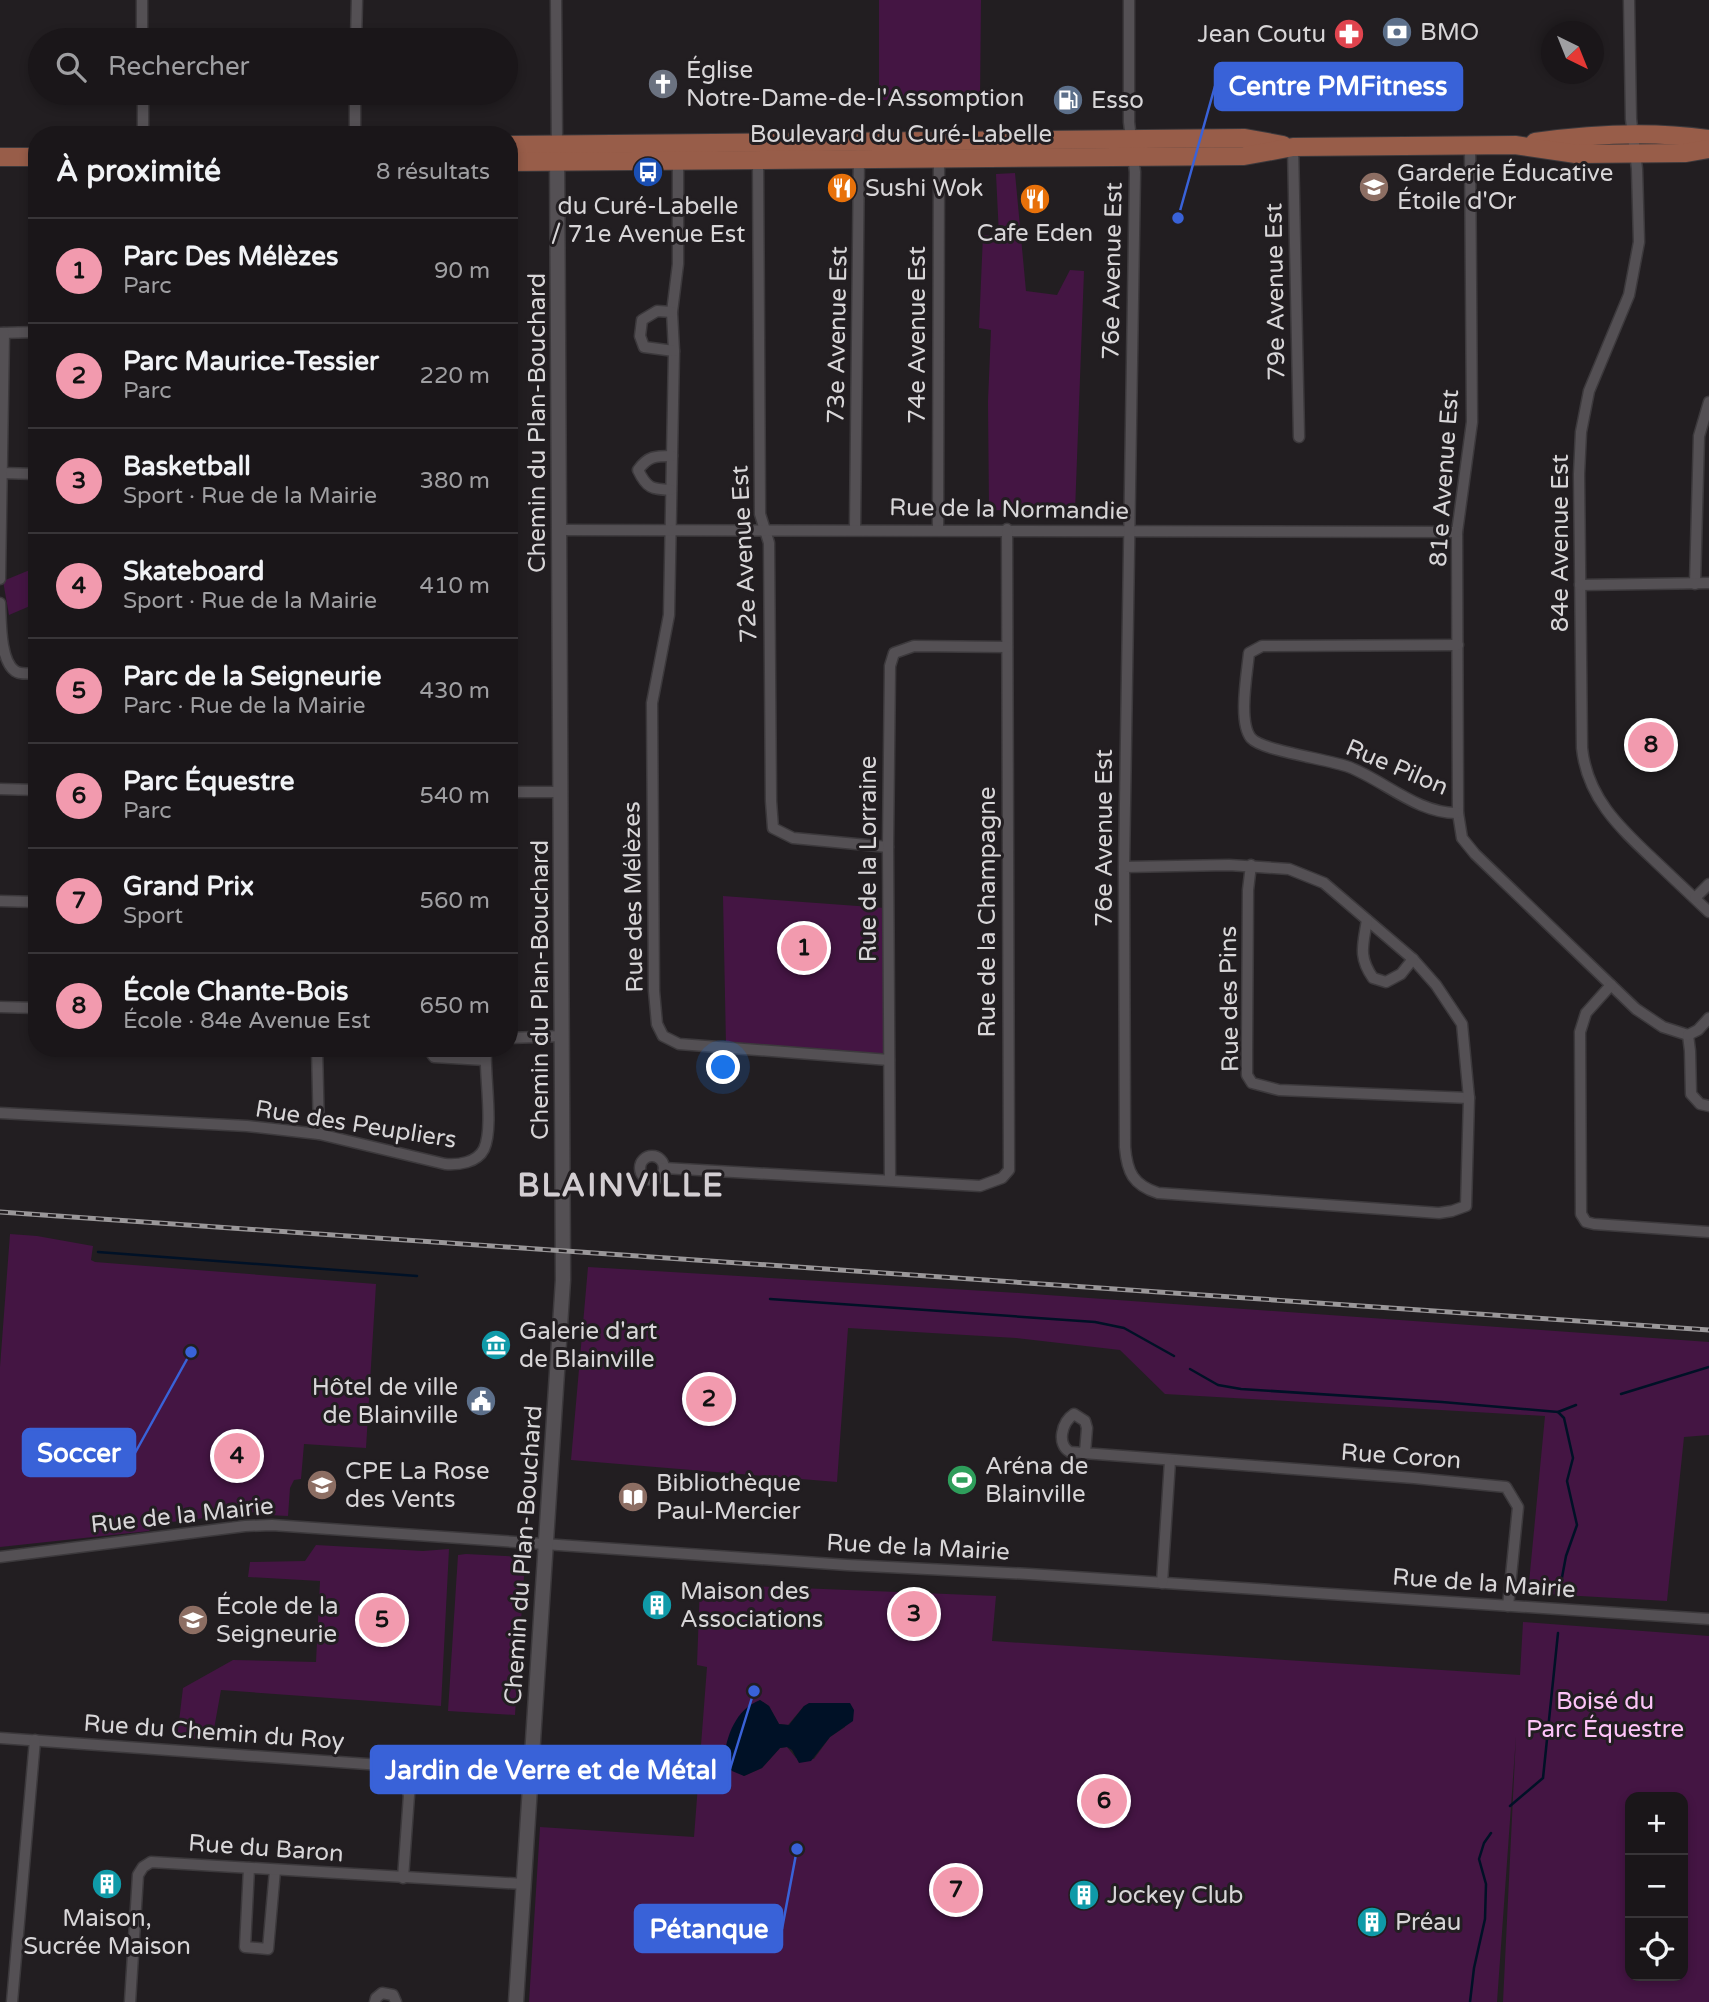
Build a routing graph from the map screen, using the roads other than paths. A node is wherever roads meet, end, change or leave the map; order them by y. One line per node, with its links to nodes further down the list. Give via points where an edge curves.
1 (142, 0): 6 (street)
2 (357, 0): 7 (street)
3 (556, 0): 21 (street)
4 (1129, 0): 17 (street, 76e Avenue Est)
5 (1629, 0): 13 (street, 84e Avenue Est)
6 (142, 28)
7 (356, 28)
8 (143, 105): 10 (street)
9 (355, 105): 11 (street)
10 (143, 126)
11 (355, 126)
12 (1709, 139): 13 (main road, Boulevard du Curé-Labelle, via 1687,136)
13 (1634, 144): 15 (main road, Boulevard du Curé-Labelle, via 1576,154 1515,145); 18 (main road, Boulevard du Curé-Labelle, via 1685,153); 48 (street, 84e Avenue Est, via 1640,236 1634,275 1591,384 1581,432)
14 (518, 146): 21 (main road, Boulevard du Curé-Labelle)
15 (1470, 146): 16 (main road, Boulevard du Curé-Labelle); 45 (street, 81e Avenue Est, via 1472,422)
16 (1293, 147): 17 (main road, Boulevard du Curé-Labelle, via 1245,138); 32 (street, 79e Avenue Est)
17 (1132, 148): 19 (main road, Boulevard du Curé-Labelle); 44 (street, 76e Avenue Est)
18 (1709, 149)
19 (939, 150): 20 (main road, Boulevard du Curé-Labelle); 40 (street, 74e Avenue Est)
20 (859, 151): 21 (main road, Boulevard du Curé-Labelle); 25 (main road, Boulevard du Curé-Labelle); 39 (street, 73e Avenue Est)
21 (557, 153): 24 (main road, Boulevard du Curé-Labelle); 26 (main road, Boulevard du Curé-Labelle); 42 (street, Chemin du Plan-Bouchard)
22 (0, 157): 23 (main road)
23 (28, 157)
24 (518, 160)
25 (758, 160): 26 (main road, Boulevard du Curé-Labelle); 38 (street, 72e Avenue Est, via 760,514)
26 (678, 161): 27 (street, Rue des Mélèzes, via 678,264)
27 (671, 312): 30 (street, Rue des Mélèzes); 30 (street, via 657,311 642,320 640,336 644,347)
28 (28, 332): 29 (street)
29 (2, 333): 34 (street)
30 (674, 351): 33 (street, Rue des Mélèzes)
31 (1709, 402): 36 (street, via 1699,436)
32 (1298, 437)
33 (671, 456): 37 (street, Rue des Mélèzes); 37 (street, via 654,456 638,470 652,489)
34 (2, 472): 35 (street); 46 (street)
35 (28, 473)
36 (1704, 473): 49 (street)
37 (671, 490): 43 (street, Rue des Mélèzes)
38 (764, 529): 39 (street, Rue de la Normandie); 43 (street, Rue de la Normandie); 59 (street, 72e Avenue Est, via 769,543 773,828 793,838)
39 (855, 529): 40 (street, Rue de la Normandie)
40 (938, 529): 41 (street, Rue de la Normandie)
41 (1007, 529): 44 (street, Rue de la Normandie); 52 (street, Rue de la Champagne)
42 (560, 530): 43 (street, Rue de la Normandie); 57 (street, Chemin du Plan-Bouchard)
43 (670, 530): 78 (street, Rue des Mélèzes, via 668,615 652,703 657,1024 663,1037 679,1044)
44 (1128, 532): 45 (street, Rue de la Normandie); 61 (street, 76e Avenue Est)
45 (1457, 532): 51 (street, 81e Avenue Est)
46 (0, 579)
47 (1709, 583): 49 (street)
48 (1580, 584): 49 (street); 63 (street, 84e Avenue Est, via 1581,748 1587,778 1614,821)
49 (1695, 584)
50 (0, 603): 53 (street, via 1,653 17,673)
51 (1458, 645): 58 (street, 81e Avenue Est); 58 (street, Rue Pilon, via 1262,646 1249,653 1245,694 1246,729 1263,747 1349,767 1434,811)
52 (1007, 647): 59 (street, Rue de la Lorraine, via 914,646 894,653 890,666); 84 (street, Rue de la Champagne, via 1009,1170 1002,1178 980,1186)
53 (28, 673)
54 (0, 789): 55 (street)
55 (28, 790)
56 (518, 792): 57 (street)
57 (562, 792): 74 (street, Chemin du Plan-Bouchard)
58 (1458, 813): 69 (street, Rue Pilon, via 1466,845)
59 (888, 846): 78 (street, Rue de la Lorraine)
60 (1251, 865): 61 (street); 67 (street, via 1289,869 1324,883); 79 (street, Rue des Pins, via 1247,1075 1252,1083 1279,1090)
61 (1124, 867): 79 (street, 76e Avenue Est, via 1125,1147 1127,1169 1144,1189 1452,1211 1466,1206)
62 (1709, 884): 63 (street)
63 (1695, 898): 66 (street, 84e Avenue Est)
64 (0, 901): 65 (street)
65 (28, 902)
66 (1709, 912)
67 (1367, 920): 68 (street); 68 (street, via 1362,949 1364,965 1373,978 1385,982 1394,978)
68 (1413, 959): 79 (street, via 1462,1024)
69 (1611, 985): 73 (street, Rue Pilon, via 1652,1021); 85 (street, via 1588,1009 1581,1027 1581,1214 1594,1224)
70 (0, 1007): 71 (street)
71 (28, 1008)
72 (1709, 1018): 73 (street)
73 (1688, 1035): 80 (street, via 1690,1091 1696,1102)
74 (563, 1036): 75 (street); 88 (street, Chemin du Plan-Bouchard, via 563,1280)
75 (518, 1038)
76 (317, 1057): 82 (street)
77 (486, 1057): 82 (street, Rue des Peupliers, via 488,1127 484,1150 474,1159 445,1164)
78 (889, 1060): 84 (street, Rue de la Lorraine)
79 (1469, 1098)
80 (1709, 1106)
81 (0, 1113): 82 (street, Rue des Peupliers, via 247,1126)
82 (319, 1135)
83 (664, 1168): 84 (street)
84 (890, 1179)
85 (1709, 1232)
86 (1085, 1453): 87 (street, Rue Coron)
87 (1170, 1461): 90 (street); 91 (street, Rue Coron, via 1506,1487 1518,1507)
88 (546, 1543): 89 (street, Rue de la Mairie, via 261,1525); 90 (street, Rue de la Mairie); 98 (street, Chemin du Plan-Bouchard)
89 (0, 1557)
90 (1162, 1583): 91 (street, Rue de la Mairie)
91 (1508, 1606): 92 (street, Rue de la Mairie)
92 (1709, 1619)
93 (0, 1738): 94 (street, Rue du Chemin du Roy)
94 (35, 1740): 97 (street, Rue du Chemin du Roy, via 382,1765 401,1772 409,1794); 99 (street)
95 (249, 1868): 96 (street, Rue du Baron); 96 (street, via 245,1947 268,1949); 100 (street, Rue du Baron, via 158,1861 143,1867 136,1889)
96 (275, 1870): 97 (street, Rue du Baron)
97 (403, 1878): 98 (street, Rue du Baron)
98 (524, 1884): 103 (street, Chemin du Plan-Bouchard)
99 (12, 2002)
100 (130, 2002)
101 (375, 2002): 102 (street, via 382,1993 393,1995)
102 (396, 2002)
103 (516, 2002)

